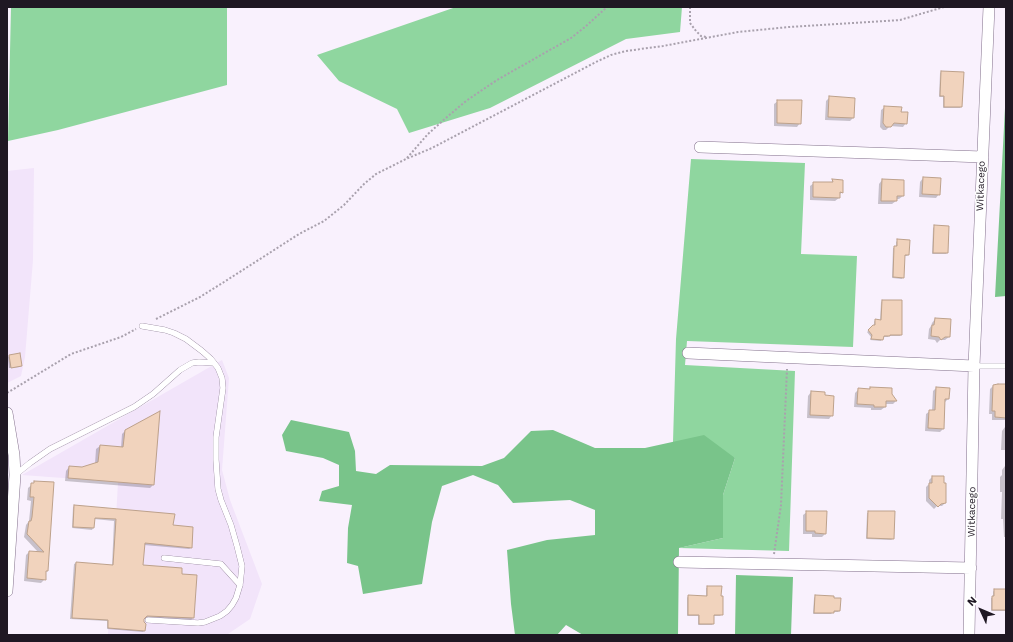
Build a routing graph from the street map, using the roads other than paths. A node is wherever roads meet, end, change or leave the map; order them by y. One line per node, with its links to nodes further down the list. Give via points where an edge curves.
1 (990, 7): 3 (street, Witkacego)
2 (700, 147): 3 (street)
3 (982, 157): 7 (street, Witkacego)
4 (142, 326): 6 (lane, via 180,336 194,344)
5 (688, 353): 7 (street)
6 (214, 363): 10 (lane, via 192,363 134,407 50,449); 14 (lane, via 222,378 223,388 216,437 218,489 238,546 242,566)
7 (974, 366): 8 (lane); 13 (street, Witkacego)
8 (1006, 366)
9 (7, 412): 10 (street)
10 (15, 475): 15 (street)
11 (164, 558): 14 (lane, via 221,564)
12 (680, 562): 13 (street)
13 (971, 568): 17 (street, Witkacego)
14 (240, 585): 16 (lane, via 232,605 214,620 198,623)
15 (7, 591)
16 (148, 620)
17 (969, 635)

